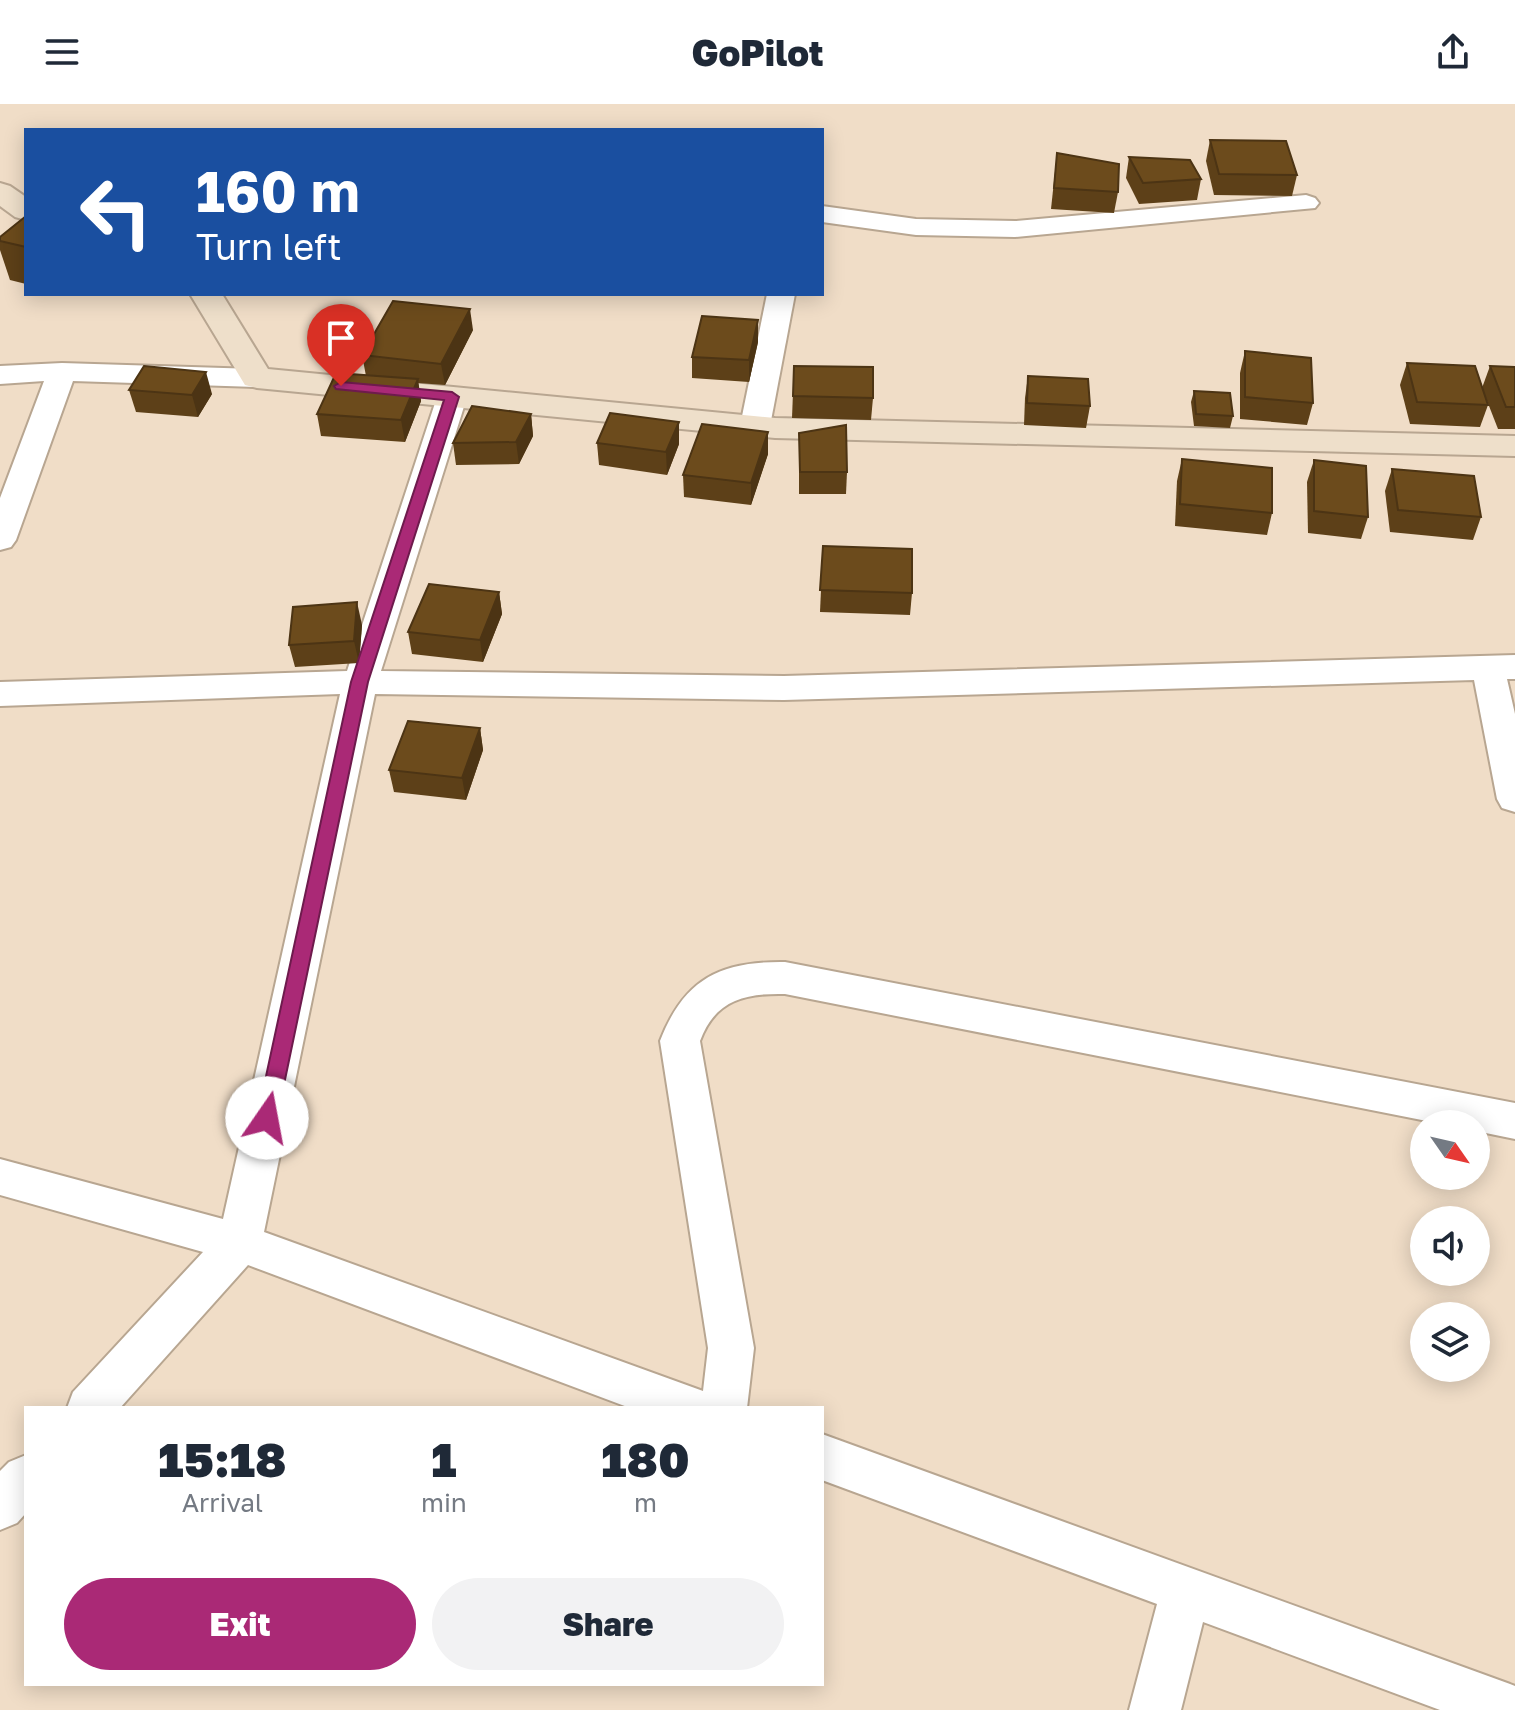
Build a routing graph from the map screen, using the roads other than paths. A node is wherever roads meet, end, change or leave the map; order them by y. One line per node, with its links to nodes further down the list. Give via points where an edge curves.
1 (0, 192): 3 (street)
2 (1306, 203): 4 (street, via 1015,229 916,227)
3 (24, 210)
4 (824, 214)
5 (207, 296): 9 (street)
6 (781, 296): 11 (street)
7 (62, 372): 8 (street); 9 (street); 13 (street)
8 (0, 375)
9 (257, 378): 10 (street)
10 (452, 397): 11 (street); 15 (street)
11 (755, 426): 12 (street)
12 (1515, 446)
13 (0, 540)
14 (1501, 667): 15 (street, via 784,688); 17 (street)
15 (360, 682): 16 (street); 20 (street)
16 (0, 694)
17 (1515, 799)
18 (1515, 1121): 23 (street, via 785,978 742,979 722,986 693,1010 680,1041 731,1348)
19 (0, 1177): 20 (street)
20 (240, 1243): 21 (street); 22 (street)
21 (92, 1406)
22 (684, 1406)
23 (724, 1406)
24 (824, 1458): 27 (street)
25 (24, 1480): 26 (street)
26 (0, 1506)
27 (1185, 1591): 28 (street); 29 (street)
28 (1155, 1710)
29 (1510, 1710)

